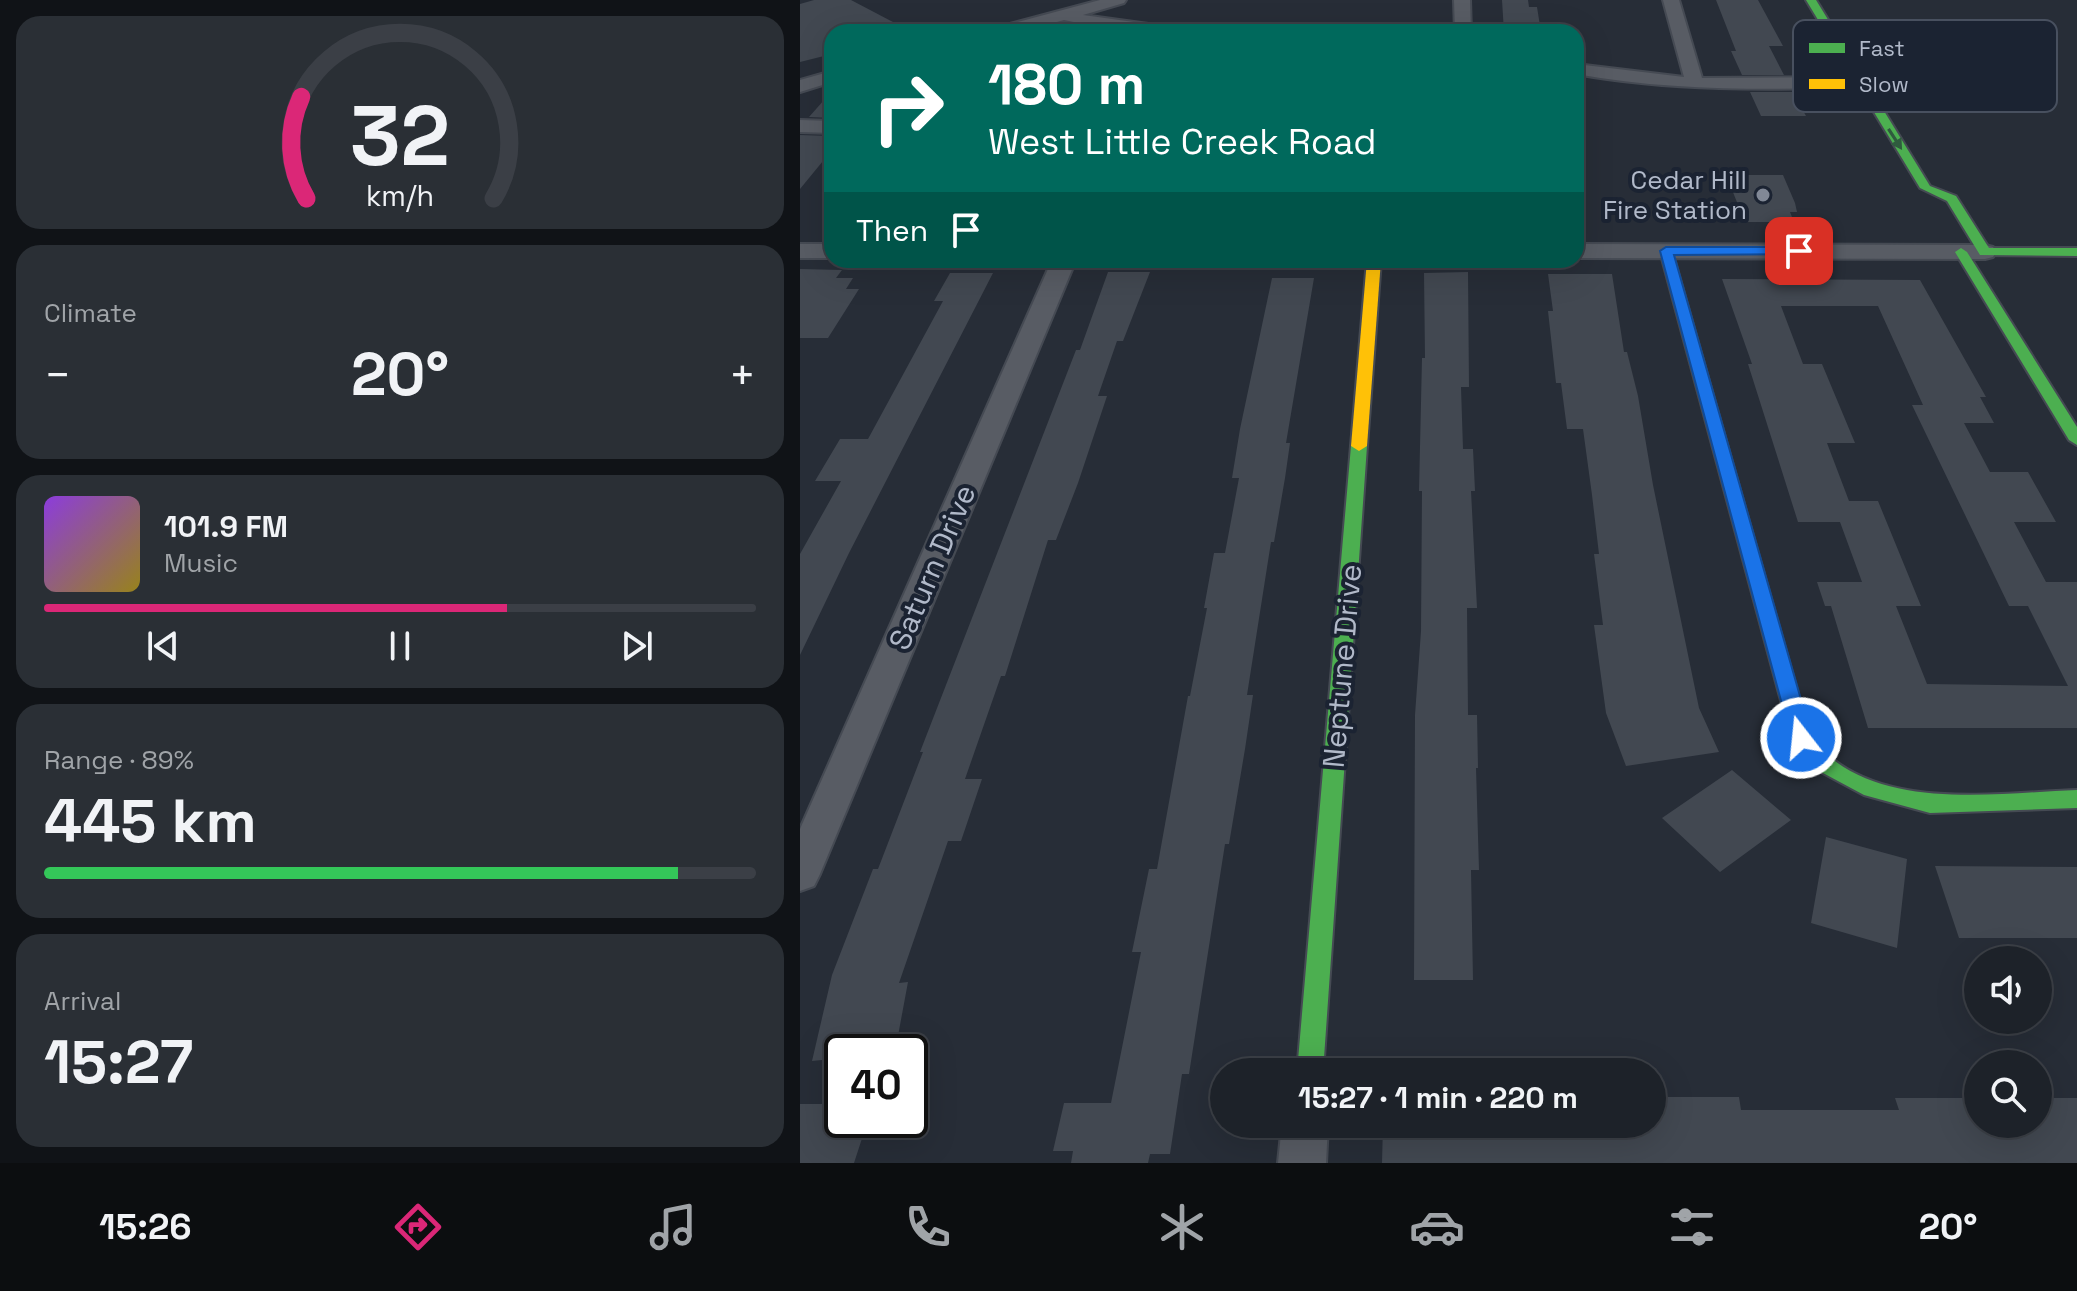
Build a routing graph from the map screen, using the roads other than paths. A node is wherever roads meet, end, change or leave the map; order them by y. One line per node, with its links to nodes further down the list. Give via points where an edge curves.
1 (1118, 0): 5 (street)
2 (1462, 0): 9 (street)
3 (1671, 0): 12 (street)
4 (1811, 0): 6 (street)
5 (1064, 15): 7 (street); 8 (street)
6 (1823, 20)
7 (1031, 24)
8 (1098, 24)
9 (1463, 24)
10 (1584, 70): 12 (street)
11 (824, 78): 14 (street)
12 (1694, 82): 13 (street)
13 (1793, 82)
14 (800, 86)
15 (1878, 112): 23 (street, one-way to 23, via 1926,188 1957,193)
16 (800, 126): 17 (street)
17 (824, 127)
18 (800, 251): 19 (street)
19 (824, 251)
20 (1584, 251): 21 (street)
21 (1666, 251): 22 (street); 28 (street, via 1801,738 1817,760 1871,789 1930,804)
22 (1961, 252): 23 (street); 27 (street)
23 (1985, 252): 24 (street)
24 (2077, 252)
25 (1061, 268): 29 (street, Saturn Drive)
26 (1373, 268): 30 (street, Neptune Drive)
27 (2077, 440)
28 (2077, 799)
29 (800, 874)
30 (1311, 1058)
31 (1304, 1138): 32 (street)
32 (1302, 1163)

